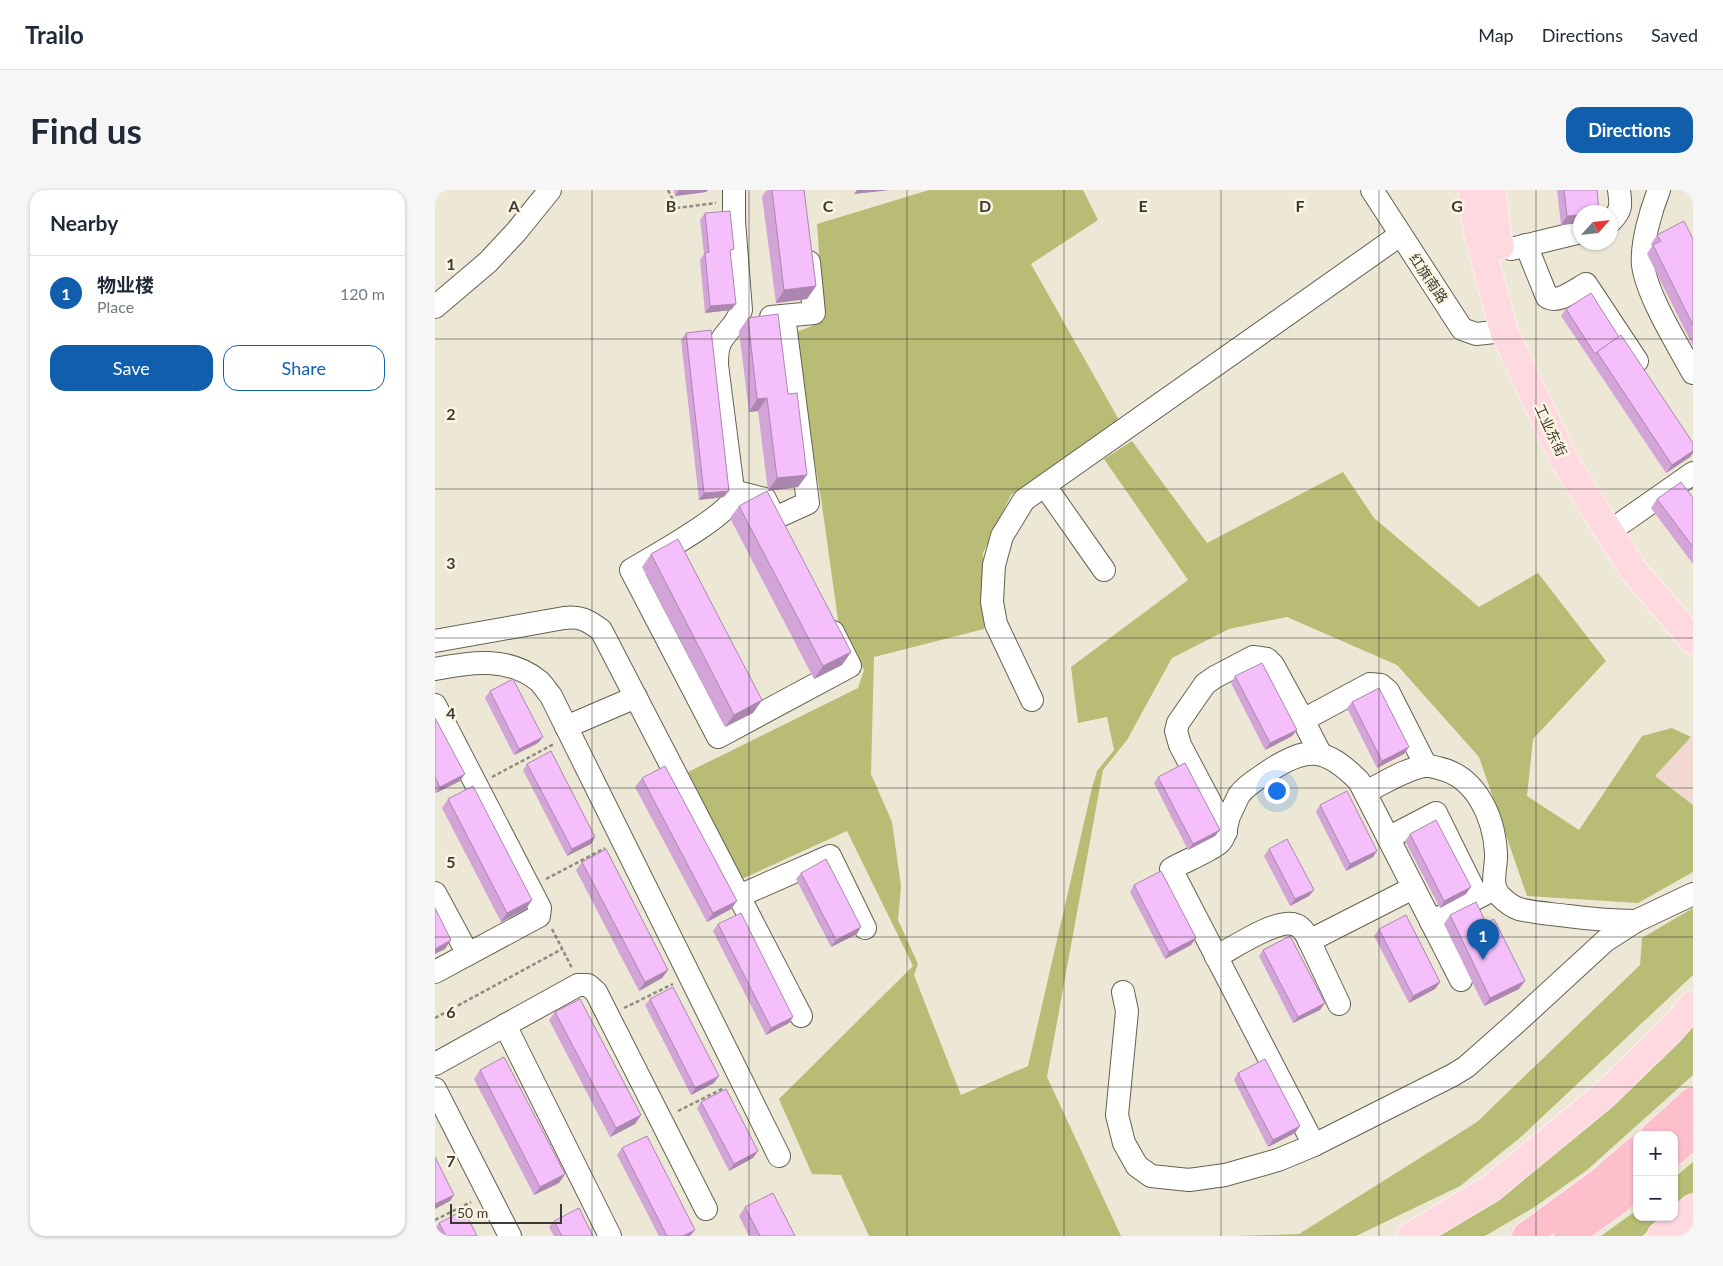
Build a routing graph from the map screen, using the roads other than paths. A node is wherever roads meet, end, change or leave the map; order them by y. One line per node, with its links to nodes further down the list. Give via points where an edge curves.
1 (550, 190): 13 (street, via 488,262)
2 (1371, 190): 10 (street, 红旗南路)
3 (1472, 190): 16 (main road, 工业东街, via 1478,234)
4 (1492, 190): 12 (main road, 工业东街, via 1497,234)
5 (1619, 190): 8 (street, via 1621,202)
6 (1659, 190): 17 (street, via 1643,251 1645,277)
7 (739, 193): 15 (street, via 741,310)
8 (1618, 213)
9 (1573, 234): 12 (street)
10 (1400, 235): 16 (street, 红旗南路, via 1462,329 1476,334); 20 (street)
11 (807, 245): 14 (street, via 815,313)
12 (1513, 248): 18 (street, via 1551,300 1585,284); 22 (main road, 工业东街, via 1523,326 1581,454)
13 (435, 308)
14 (784, 316): 15 (street); 21 (street, via 807,503 779,527 765,499)
15 (738, 321): 21 (street, via 721,341 717,352)
16 (1504, 331): 26 (main road, 工业东街, via 1565,462 1634,571)
17 (1693, 374)
18 (1650, 381)
19 (1686, 485): 22 (street)
20 (1045, 486): 23 (street); 30 (street, via 1024,500 1002,536 994,565 992,602 996,624)
21 (733, 491): 24 (street, via 730,506 701,527 679,552 631,570 718,737 759,704 850,666)
22 (1623, 522): 25 (main road, 工业东街, via 1647,561)
23 (1104, 570)
24 (824, 614)
25 (1693, 620)
26 (1693, 640)
27 (435, 642): 29 (street, via 577,617 601,630)
28 (435, 669): 33 (street, via 469,662 497,663 521,670 539,681 551,696)
29 (635, 697): 33 (street); 43 (street)
30 (1032, 700)
31 (435, 705): 48 (street, via 541,908 539,916)
32 (1303, 720): 34 (street); 35 (street, via 1370,684 1381,685 1388,691); 37 (street, via 1267,659 1253,657 1205,684 1176,731 1180,745)
33 (568, 731): 65 (street)
34 (1320, 753): 36 (street, via 1349,771); 37 (street, via 1287,760 1248,786 1229,816)
35 (1426, 766): 36 (street); 40 (street, via 1448,770 1462,778 1485,808 1495,838 1497,862)
36 (1365, 792): 38 (street)
37 (1226, 832): 49 (street, via 1219,844 1171,869)
38 (1388, 838): 39 (street); 40 (street, via 1436,813)
39 (1413, 888): 45 (street); 47 (street)
40 (1484, 888): 44 (street, via 1517,908 1540,913); 45 (street)
41 (435, 893): 48 (street)
42 (1693, 894): 44 (street)
43 (739, 896): 46 (street, via 830,856); 55 (street)
44 (1636, 921): 62 (street, via 1605,940 1466,1066)
45 (1431, 922): 51 (street)
46 (865, 928)
47 (1309, 941): 49 (street, via 1301,928 1284,923); 53 (street)
48 (468, 954): 50 (street)
49 (1216, 957): 62 (street)
50 (435, 972)
51 (1461, 980)
52 (1123, 992): 62 (street, via 1127,1011 1117,1114 1124,1143 1137,1166 1151,1176 1189,1180 1225,1175)
53 (1339, 1004)
54 (1693, 1005): 71 (main road, via 1603,1096 1490,1188)
55 (801, 1016)
56 (505, 1025): 57 (street); 68 (street, via 578,985 588,985 596,992); 70 (street)
57 (435, 1064)
58 (435, 1089): 69 (street)
59 (1693, 1102): 60 (highway)
60 (1660, 1131)
61 (1693, 1134): 63 (highway)
62 (1314, 1146)
63 (1678, 1147)
64 (1633, 1153): 72 (highway)
65 (779, 1156)
66 (1633, 1187): 73 (highway)
67 (1693, 1208): 74 (main road)
68 (706, 1209)
69 (510, 1236)
70 (610, 1236)
71 (1411, 1236)
72 (1526, 1236)
73 (1568, 1236)
74 (1661, 1236)

